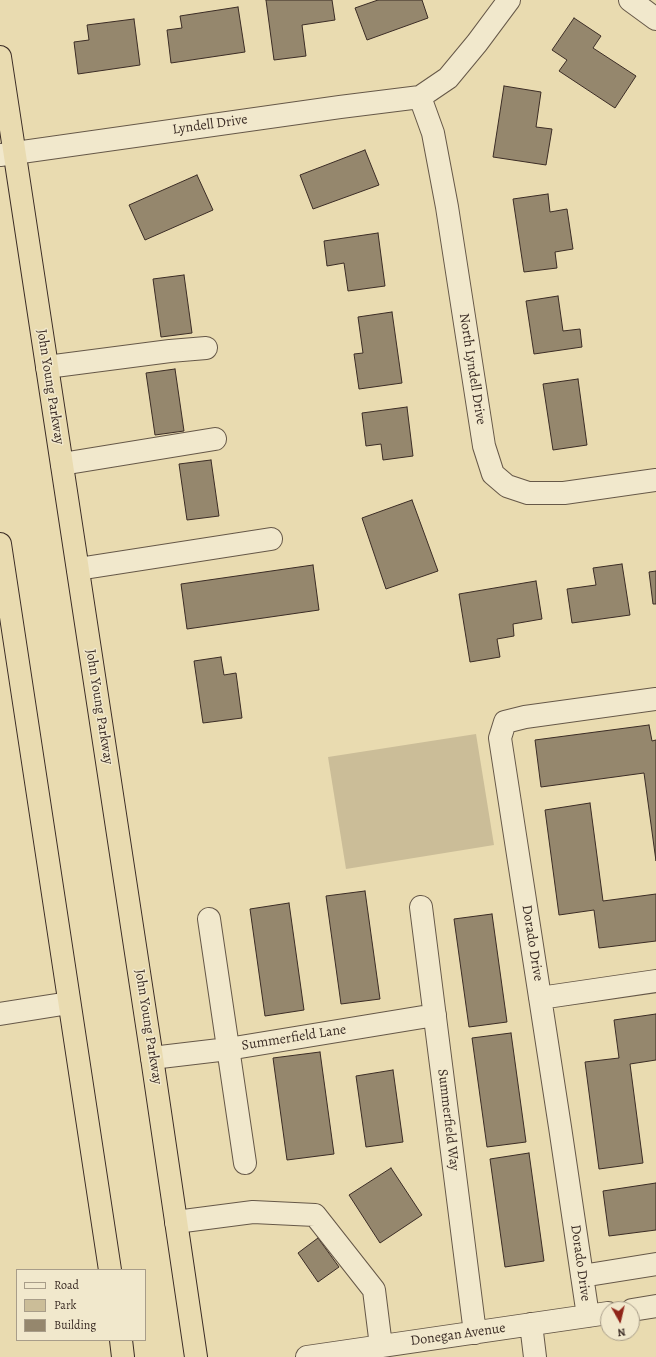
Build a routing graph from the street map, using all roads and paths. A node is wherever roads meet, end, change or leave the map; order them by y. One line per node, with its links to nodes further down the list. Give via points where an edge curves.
1 (509, 0): 5 (street, via 448,78)
2 (630, 0): 3 (street)
3 (656, 19)
4 (0, 57): 6 (highway, John Young Parkway)
5 (420, 97): 6 (street, Lyndell Drive); 11 (street, North Lyndell Drive, via 433,133 484,446 493,474 507,486 528,493 564,493)
6 (7, 154): 8 (highway, John Young Parkway)
7 (206, 348): 8 (street)
8 (47, 367): 10 (highway, John Young Parkway)
9 (215, 439): 10 (street)
10 (62, 464): 14 (highway, John Young Parkway)
11 (656, 480)
12 (271, 539): 14 (street)
13 (0, 544): 20 (highway)
14 (78, 569): 24 (highway, John Young Parkway)
15 (656, 699): 19 (street, Dorado Drive, via 505,722 500,738)
16 (421, 907): 22 (street, Summerfield Way)
17 (209, 919): 23 (street)
18 (656, 981): 19 (street)
19 (540, 998): 29 (street, Dorado Drive)
20 (70, 1004): 21 (street); 28 (highway)
21 (0, 1014)
22 (435, 1015): 23 (street, Summerfield Lane); 34 (street, Summerfield Way)
23 (228, 1049): 24 (street, Summerfield Lane); 25 (street)
24 (152, 1058): 26 (highway, John Young Parkway)
25 (245, 1163)
26 (176, 1222): 36 (street, via 253,1212 315,1215 374,1290); 38 (highway, John Young Parkway)
27 (656, 1264): 29 (street)
28 (110, 1269)
29 (582, 1276): 32 (street, Dorado Drive)
30 (656, 1306): 31 (street)
31 (640, 1309)
32 (598, 1314): 33 (street, Donegan Avenue)
33 (531, 1324): 34 (street, Donegan Avenue); 40 (street)
34 (475, 1333): 36 (street, Donegan Avenue)
35 (121, 1341): 37 (highway)
36 (381, 1346): 39 (street, Donegan Avenue)
37 (123, 1357)
38 (196, 1357)
39 (307, 1357)
40 (535, 1357)

